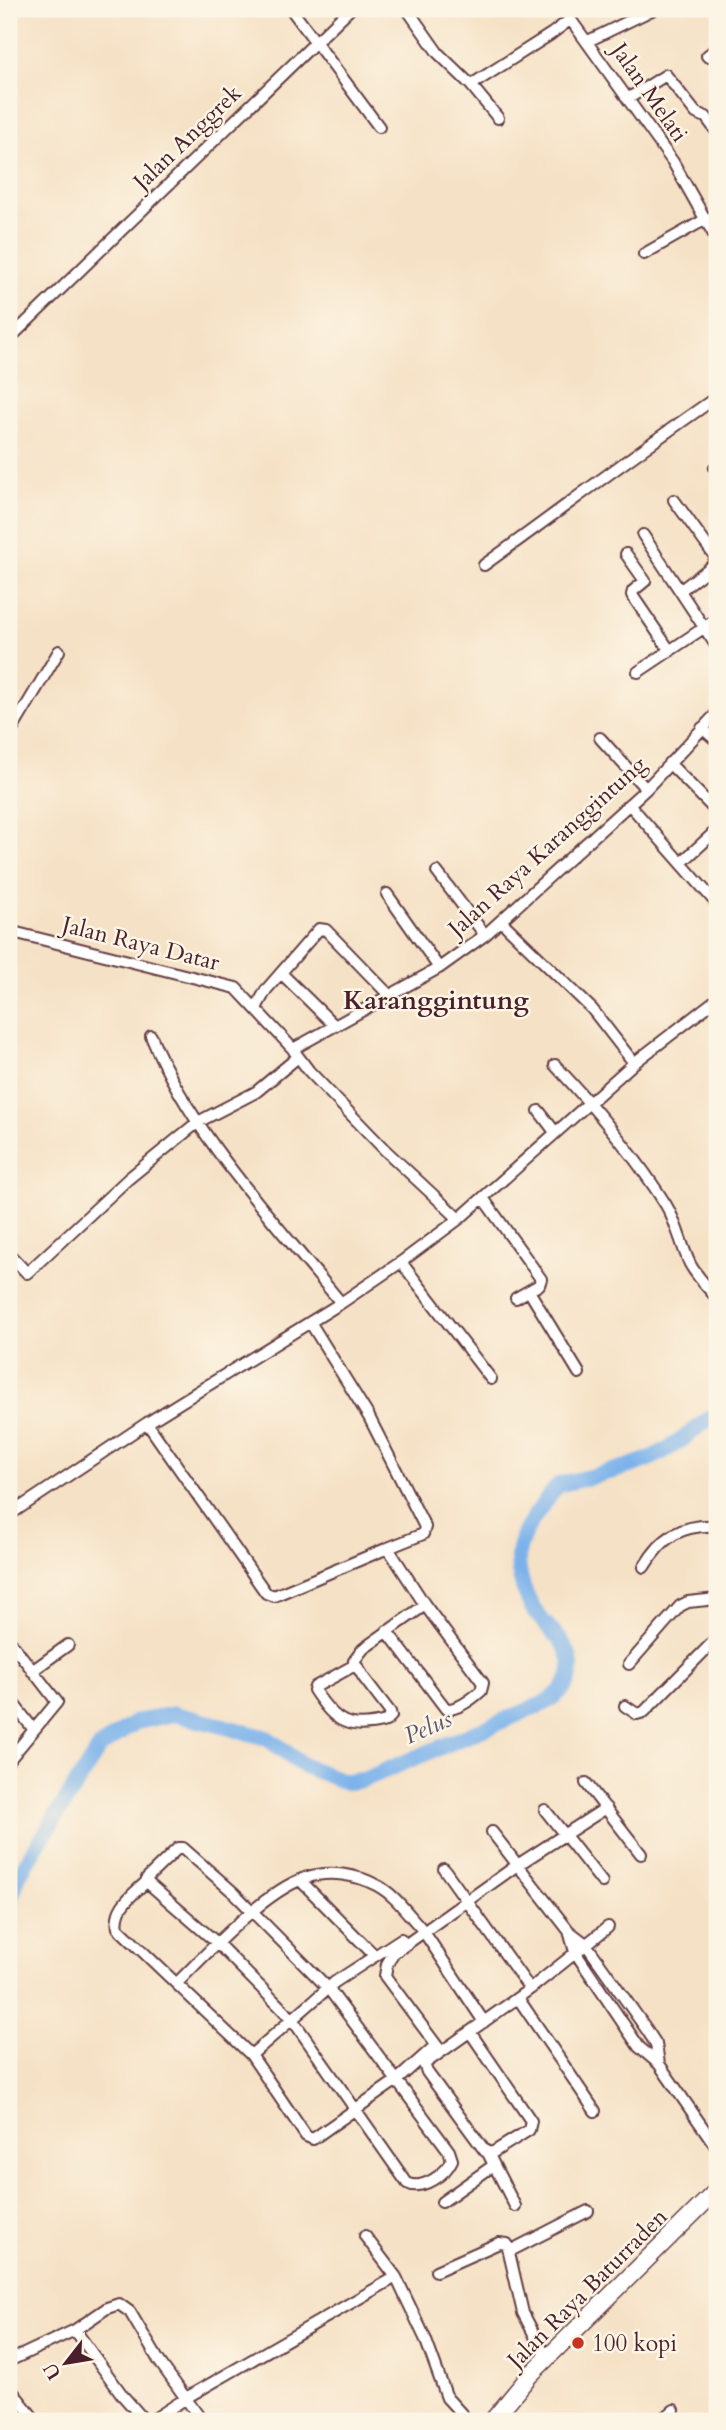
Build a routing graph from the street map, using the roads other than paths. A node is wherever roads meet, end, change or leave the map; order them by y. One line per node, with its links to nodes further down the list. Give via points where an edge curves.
1 (291, 9): 8 (street)
2 (350, 9): 8 (street, Jalan Anggrek)
3 (407, 9): 11 (street, via 438,53)
4 (563, 9): 6 (street, Jalan Melati)
5 (654, 9): 7 (street)
6 (571, 19): 7 (street, Jalan Melati); 11 (street)
7 (588, 41): 12 (street, Jalan Melati)
8 (315, 42): 14 (street); 20 (street, Jalan Anggrek)
9 (717, 48): 10 (street)
10 (707, 57)
11 (471, 85): 13 (street)
12 (629, 98): 15 (street, via 666,75); 17 (street, Jalan Melati)
13 (498, 118)
14 (379, 127)
15 (717, 132)
16 (717, 212): 17 (street)
17 (706, 221): 18 (street, Jalan Melati); 19 (street)
18 (717, 240)
19 (644, 254)
20 (9, 339)
21 (717, 397): 25 (street)
22 (674, 500): 26 (street, via 716,558)
23 (643, 536): 26 (street)
24 (626, 554): 31 (street, via 645,581 632,595)
25 (484, 565)
26 (681, 590): 27 (street)
27 (708, 623): 28 (street); 29 (street); 31 (street)
28 (717, 635)
29 (717, 648)
30 (59, 651): 35 (street)
31 (670, 651): 32 (street)
32 (638, 673)
33 (717, 713): 34 (street, Jalan Raya Karanggintung)
34 (702, 728): 37 (street); 38 (street, Jalan Raya Karanggintung)
35 (9, 735)
36 (600, 738): 39 (street)
37 (717, 741)
38 (669, 763): 39 (street, Jalan Raya Karanggintung); 41 (street)
39 (646, 789): 40 (street, Jalan Raya Karanggintung)
40 (629, 804): 43 (street); 47 (street, Jalan Raya Karanggintung)
41 (717, 813)
42 (717, 830): 43 (street)
43 (681, 863): 46 (street)
44 (436, 872): 49 (street)
45 (387, 894): 50 (street)
46 (717, 904)
47 (501, 921): 49 (street, Jalan Raya Karanggintung); 58 (street, via 593,1009)
48 (9, 931): 54 (street, Jalan Raya Datar, via 236,988)
49 (485, 935): 50 (street, Jalan Raya Karanggintung)
50 (439, 968): 52 (street, Jalan Raya Karanggintung)
51 (281, 973): 52 (street, via 322,928); 54 (street); 55 (street)
52 (390, 996): 55 (street, Jalan Raya Karanggintung)
53 (717, 999): 58 (street)
54 (256, 1008): 57 (street)
55 (335, 1026): 57 (street, Jalan Raya Karanggintung)
56 (151, 1036): 62 (street)
57 (295, 1053): 62 (street, Jalan Raya Karanggintung, via 257,1092); 65 (street, via 385,1150)
58 (634, 1063): 60 (street)
59 (555, 1065): 60 (street)
60 (589, 1102): 63 (street); 70 (street, via 667,1207 690,1264)
61 (539, 1111): 63 (street)
62 (198, 1122): 66 (street, Jalan Raya Karanggintung, via 128,1179 27,1273); 71 (street)
63 (555, 1132): 64 (street)
64 (483, 1198): 65 (street); 68 (street, via 541,1279)
65 (459, 1219): 67 (street)
66 (11, 1262)
67 (401, 1262): 71 (street); 74 (street)
68 (529, 1291): 69 (street); 73 (street)
69 (516, 1298)
70 (717, 1298)
71 (341, 1303): 72 (street)
72 (310, 1322): 75 (street); 79 (street, via 369,1417 425,1527 423,1534)
73 (579, 1373)
74 (491, 1380)
75 (147, 1423): 76 (street); 79 (street, via 266,1593 274,1595)
76 (9, 1515)
77 (717, 1526): 81 (street, via 679,1532 663,1540)
78 (717, 1532): 80 (street)
79 (388, 1548): 83 (street)
80 (717, 1549)
81 (644, 1567)
82 (717, 1599): 88 (street, via 680,1606)
83 (425, 1605): 84 (street); 84 (street, via 483,1683 478,1694 446,1709)
84 (387, 1631): 89 (street, via 363,1649)
85 (717, 1637): 92 (street, via 644,1712 637,1714)
86 (9, 1640): 90 (street)
87 (68, 1645): 90 (street)
88 (629, 1664)
89 (355, 1665): 89 (street, via 314,1690 340,1721 386,1721 390,1712)
90 (32, 1671): 93 (street, via 57,1702)
91 (9, 1698): 93 (street)
92 (625, 1706)
93 (34, 1730): 94 (street)
94 (10, 1756)
95 (586, 1783): 96 (street)
96 (606, 1808): 99 (street); 100 (street)
97 (545, 1810): 99 (street)
98 (492, 1832): 101 (street)
99 (566, 1835): 101 (street); 105 (street)
100 (641, 1854)
101 (516, 1866): 106 (street); 110 (street)
102 (444, 1869): 106 (street)
103 (300, 1880): 107 (street); 109 (street, via 325,1874 362,1879 390,1894); 114 (street)
104 (147, 1881): 107 (street, via 174,1850 183,1848); 111 (street); 115 (street, via 119,1909 118,1928)
105 (602, 1882)
106 (466, 1900): 109 (street); 117 (street)
107 (253, 1912): 111 (street); 116 (street)
108 (608, 1927): 112 (street)
109 (422, 1929): 114 (street); 120 (street); 124 (street, via 394,1953 385,1970 394,1990)
110 (569, 1930): 112 (street); 113 (street)
111 (217, 1943): 115 (street); 119 (street)
112 (586, 1944): 113 (street); 122 (street)
113 (575, 1952): 117 (street); 123 (street)
114 (375, 1956): 116 (street)
115 (177, 1983): 125 (street)
116 (328, 1988): 119 (street); 127 (street)
117 (530, 1989): 118 (street)
118 (518, 1998): 120 (street); 129 (street)
119 (292, 2019): 125 (street); 128 (street)
120 (484, 2022): 121 (street)
121 (470, 2032): 124 (street); 131 (street, via 531,2121 529,2130)
122 (649, 2032): 123 (street); 126 (street)
123 (635, 2042): 126 (street)
124 (439, 2049): 127 (street); 131 (street, via 425,2067)
125 (251, 2055): 128 (street, via 311,2139)
126 (659, 2064): 130 (street)
127 (397, 2080): 128 (street); 128 (street, via 449,2151 449,2166 432,2180 419,2186 407,2183)
128 (356, 2109)
129 (595, 2111)
130 (717, 2148)
131 (488, 2153): 132 (street)
132 (494, 2165): 134 (street); 135 (street)
133 (717, 2190): 142 (main road, Jalan Raya Baturraden)
134 (442, 2202)
135 (515, 2206)
136 (588, 2211): 138 (street)
137 (365, 2236): 140 (street)
138 (510, 2251): 139 (street, via 503,2242); 142 (street, via 523,2313)
139 (436, 2271)
140 (396, 2277): 145 (street); 151 (street, via 447,2398)
141 (75, 2330): 143 (street); 145 (street, via 114,2303 124,2305); 148 (street)
142 (547, 2359): 152 (main road, Jalan Raya Baturraden)
143 (9, 2361)
144 (9, 2387): 147 (street)
145 (186, 2398): 149 (street); 150 (street)
146 (674, 2410): 153 (street)
147 (36, 2421)
148 (145, 2421)
149 (150, 2421)
150 (202, 2421)
151 (468, 2421)
152 (492, 2421)
153 (661, 2421)

